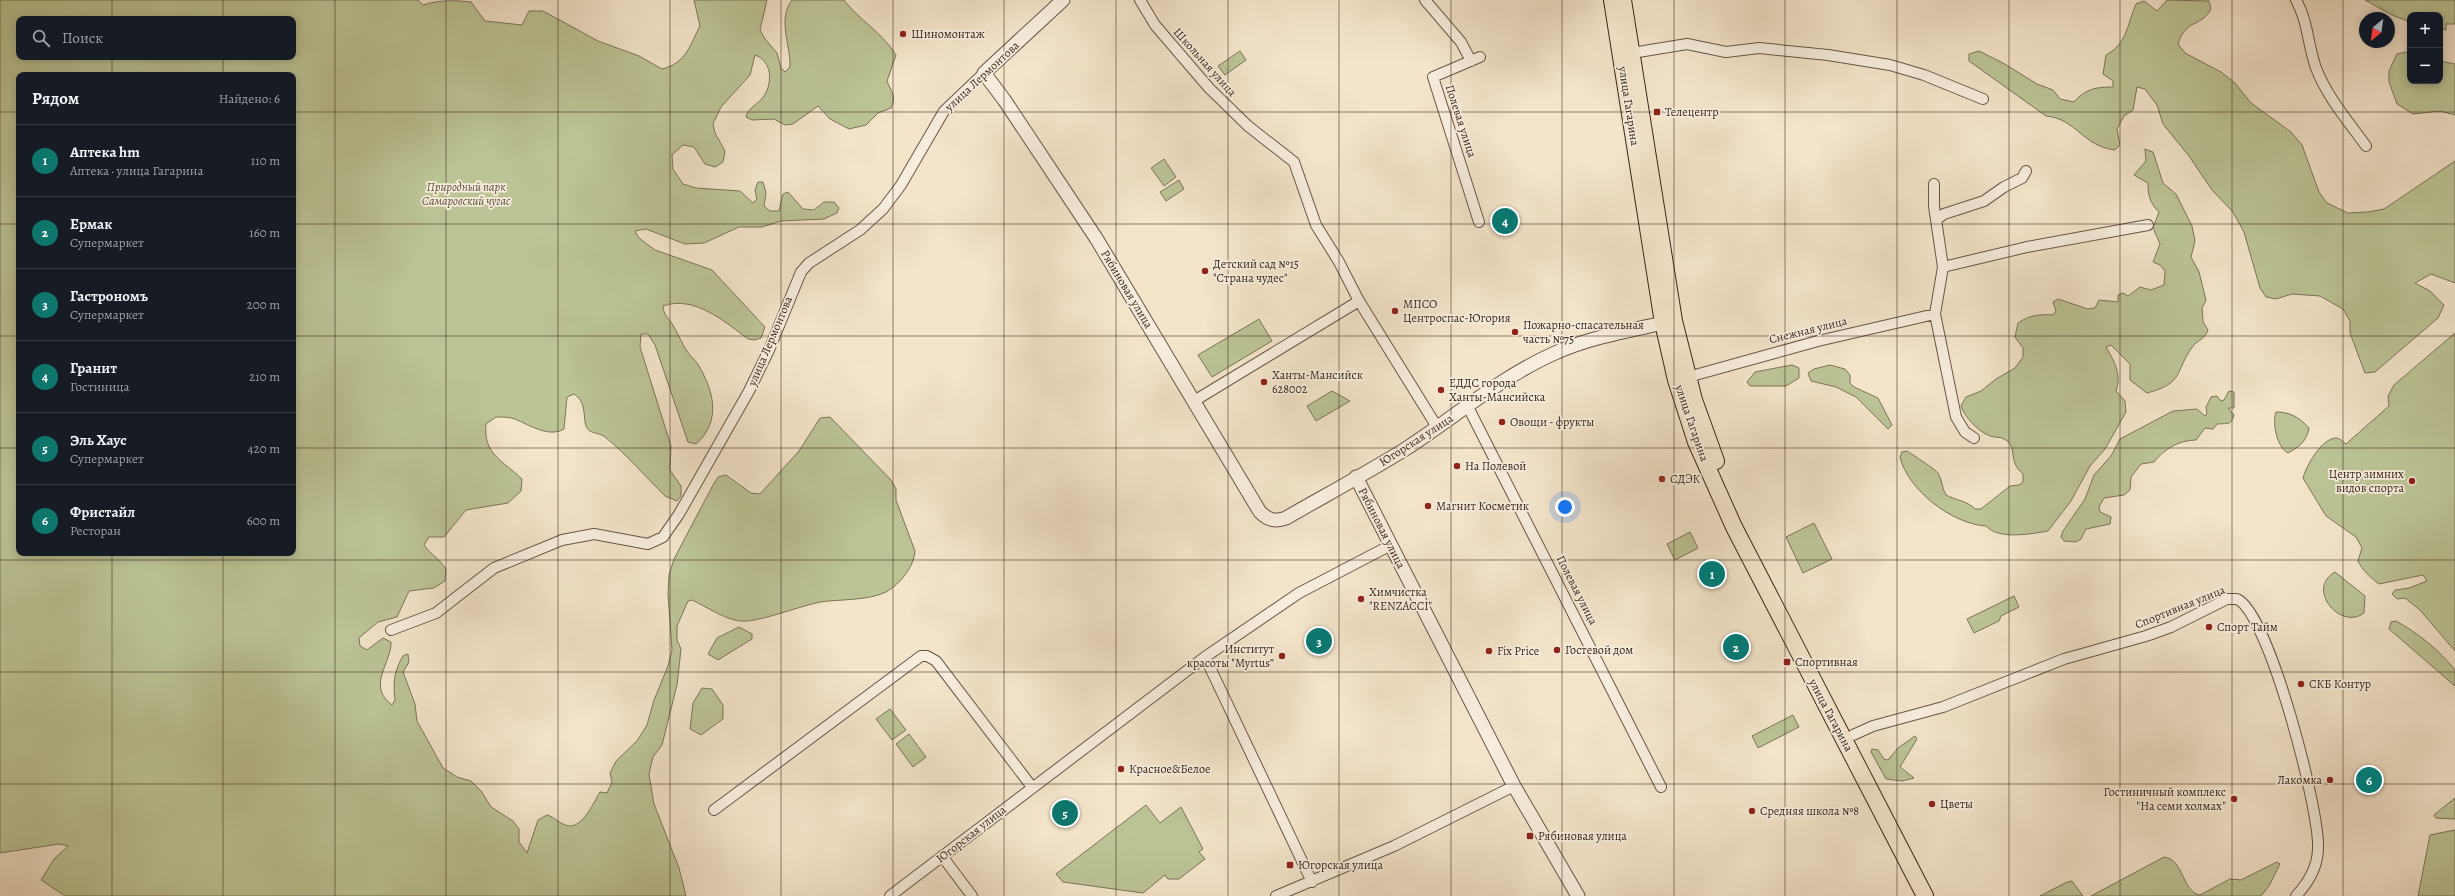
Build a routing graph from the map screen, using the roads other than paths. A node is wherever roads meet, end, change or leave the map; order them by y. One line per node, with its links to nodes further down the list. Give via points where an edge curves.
1 (1063, 0): 8 (street, улица Лермонтова)
2 (1140, 0): 17 (street, Школьная улица, via 1155,25 1209,88 1258,135 1294,162 1312,216)
3 (1425, 0): 14 (street, Полевая улица, via 1475,59 1433,78)
4 (1612, 0): 7 (main road, улица Гагарина)
5 (1624, 0): 7 (main road, улица Гагарина)
6 (2296, 0): 10 (street, via 2304,16 2308,40 2322,82)
7 (1626, 53): 9 (street, via 1687,44 1726,52 1759,48 1828,55 1896,66); 19 (main road, улица Гагарина)
8 (984, 73): 21 (street, Рябиновая улица, via 1096,238); 28 (street, улица Лермонтова, via 944,111 901,186 883,209 860,230 810,263 801,272 749,391 679,514 663,537 648,544 594,534 562,540 494,568 436,613)
9 (1984, 99)
10 (2366, 146)
11 (2026, 171): 13 (street, via 2022,178 2004,187 1984,202 1944,214)
12 (1934, 184): 13 (street)
13 (1937, 219): 16 (street)
14 (1479, 222)
15 (2148, 224): 16 (street, via 2027,247)
16 (1943, 267): 18 (street)
17 (1359, 301): 21 (street); 23 (street)
18 (1935, 314): 20 (street, Снежная улица, via 1818,341); 24 (street, via 1956,417 1966,432)
19 (1669, 322): 20 (main road, улица Гагарина); 22 (street, Югорская улица, via 1561,350 1534,363)
20 (1682, 378): 30 (main road, улица Гагарина, via 1696,442 1707,468)
21 (1194, 401): 26 (street, Рябиновая улица)
22 (1467, 405): 23 (street, Югорская улица); 33 (street, Полевая улица)
23 (1437, 427): 25 (street, Югорская улица)
24 (1974, 438)
25 (1356, 477): 26 (street, Югорская улица, via 1286,518 1274,520); 27 (street, Рябиновая улица)
26 (1260, 512)
27 (1391, 546): 29 (street, Югорская улица, via 1299,593); 32 (street, Рябиновая улица)
28 (391, 630)
29 (1205, 657): 31 (street, Югорская улица); 36 (street)
30 (1848, 737): 37 (main road, улица Гагарина); 42 (street, Спортивная улица, via 1873,726 1936,710 2064,659 2146,636 2171,627 2227,599 2237,598 2250,609 2275,664 2312,807 2318,839 2317,857 2311,876)
31 (1032, 786): 34 (street, via 936,661 921,656); 35 (street, Югорская улица)
32 (1514, 786): 36 (street, via 1433,827); 41 (street, Рябиновая улица)
33 (1661, 787)
34 (714, 810)
35 (942, 856): 38 (street, Югорская улица); 39 (street)
36 (1312, 882): 40 (street)
37 (1931, 895)
38 (890, 896)
39 (972, 896)
40 (1276, 896)
41 (1578, 896)
42 (2296, 896)

